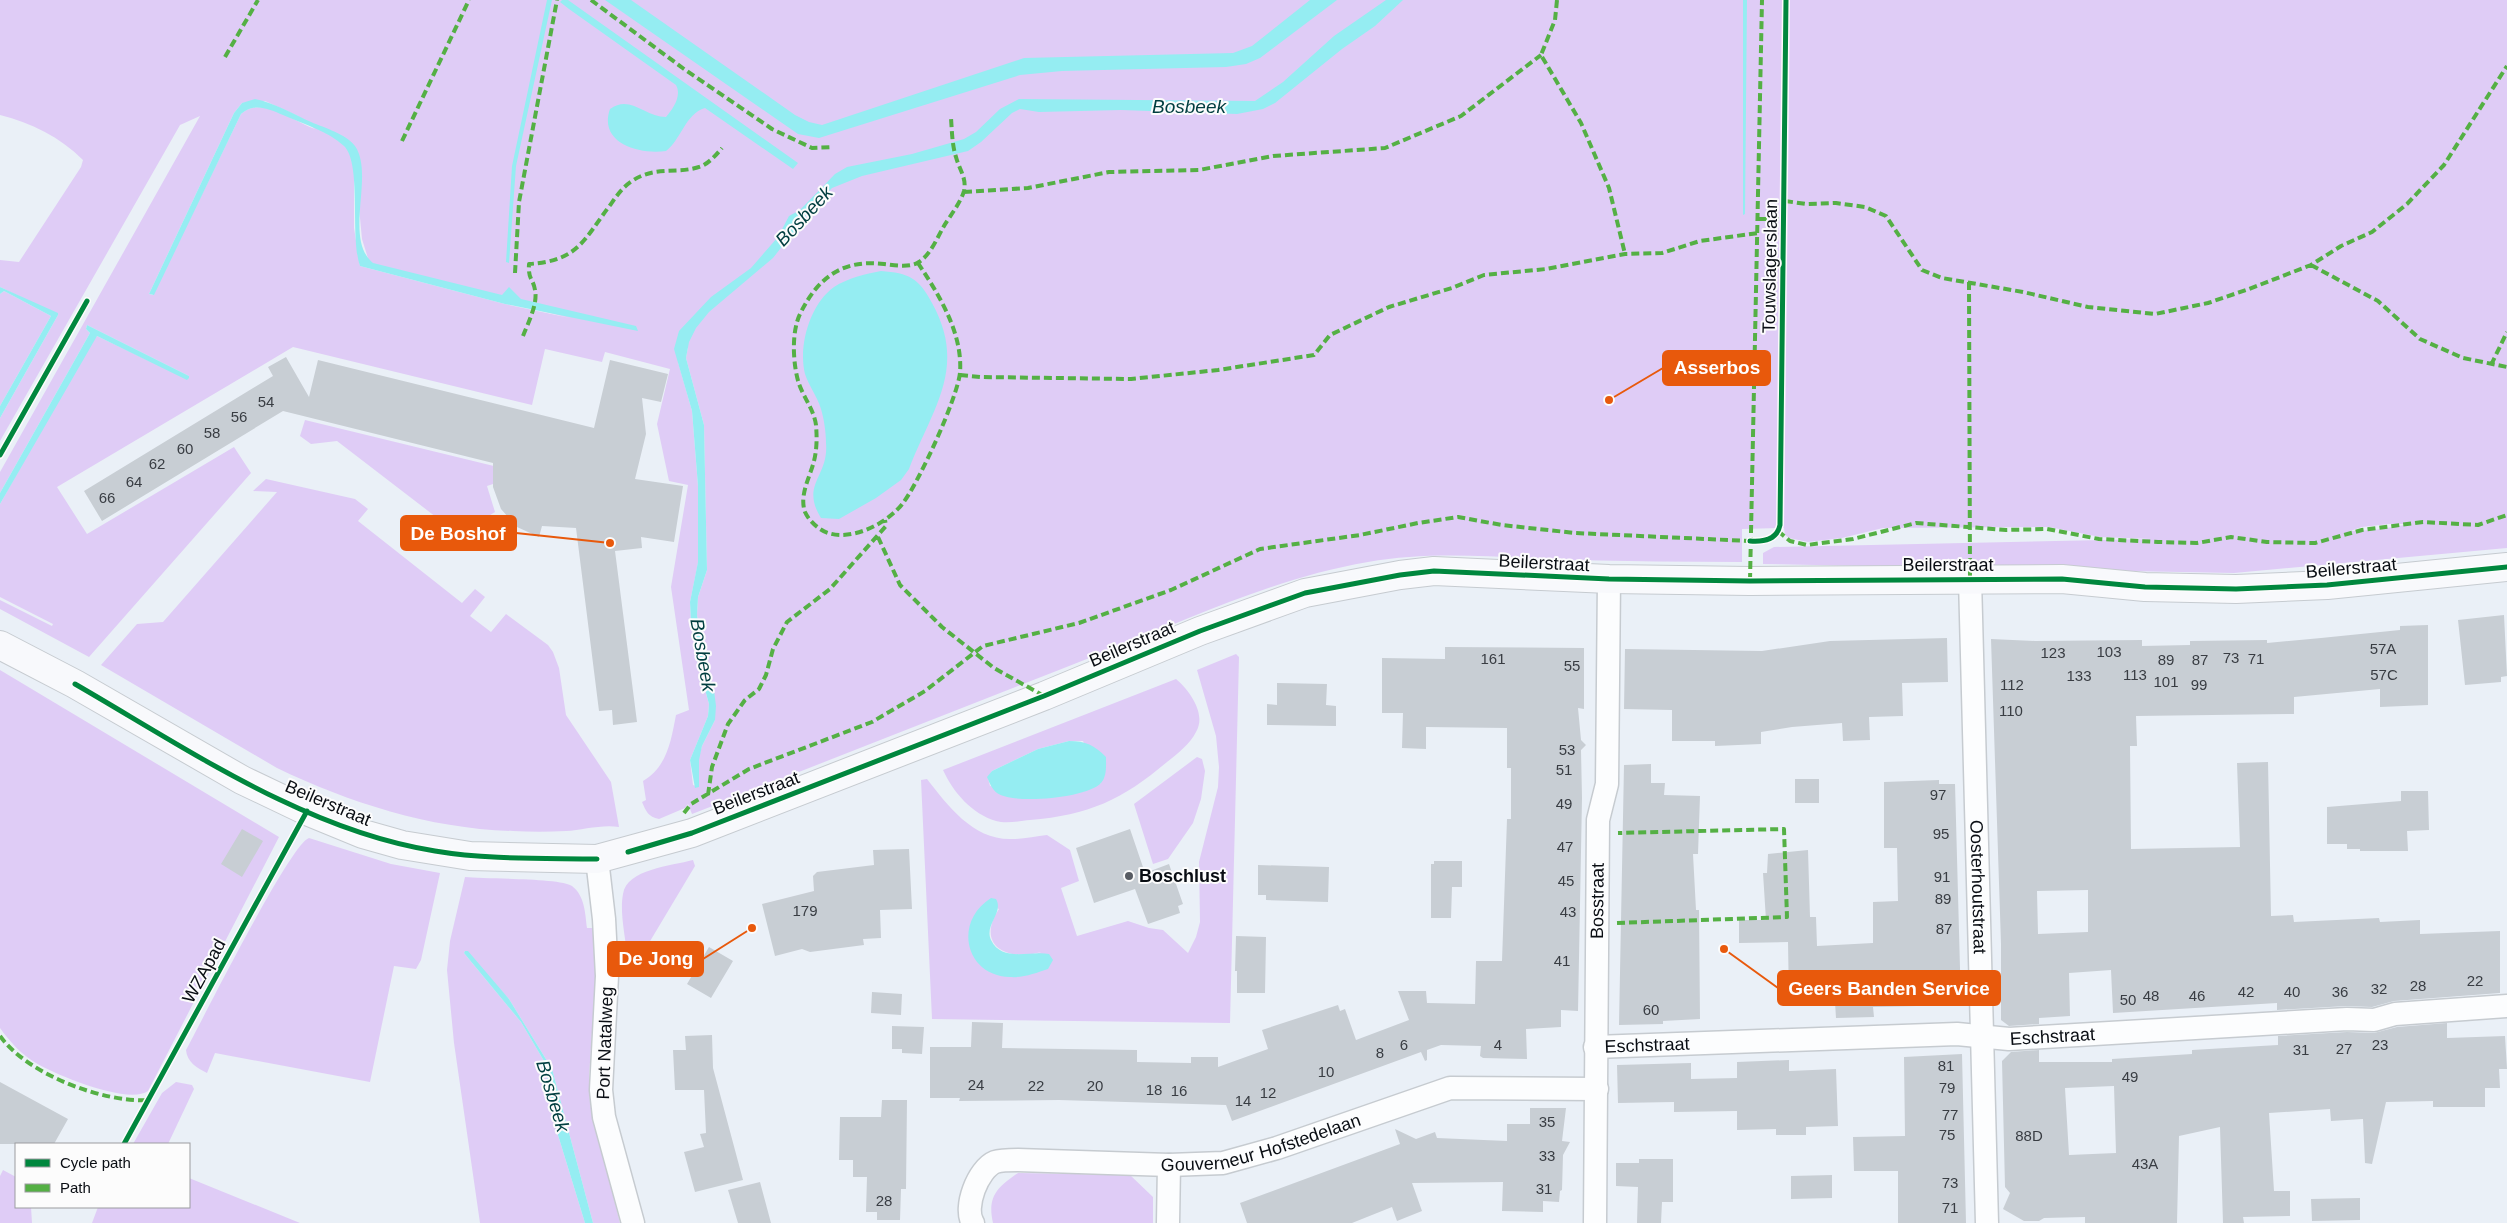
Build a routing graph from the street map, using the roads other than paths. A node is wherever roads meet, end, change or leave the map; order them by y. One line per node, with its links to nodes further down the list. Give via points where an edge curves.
1 (2507, 567): 3 (street, Beilerstraat, via 2327,585 2236,589 2144,587 2062,579)
2 (1609, 579): 3 (street, Beilerstraat); 5 (street, Beilerstraat, via 1434,572 1305,593 1200,631 1044,696 692,833); 8 (street, Bosstraat, via 1606,784 1598,820)
3 (1970, 579): 7 (street, Oosterhoutstraat)
4 (0, 645): 5 (street, Beilerstraat, via 242,780 307,812 363,834 470,856)
5 (597, 859): 12 (street, Port Natalweg, via 607,976 601,1090 604,1117)
6 (2507, 1006): 7 (street, Eschstraat, via 2395,1014 2374,1020 2008,1039)
7 (1982, 1037): 8 (street, Eschstraat, via 1958,1034); 15 (street, Oosterhoutstraat)
8 (1595, 1047): 9 (street, Bosstraat)
9 (1597, 1089): 10 (street, Gouverneur Hofstedelaan, via 1450,1088 1246,1157 1223,1163); 14 (street, Bosstraat)
10 (1169, 1165): 11 (street, Gouverneur Hofstedelaan, via 994,1162 980,1176 972,1193); 13 (street)
11 (971, 1220)
12 (633, 1223)
13 (1168, 1223)
14 (1595, 1223)
15 (1987, 1223)

